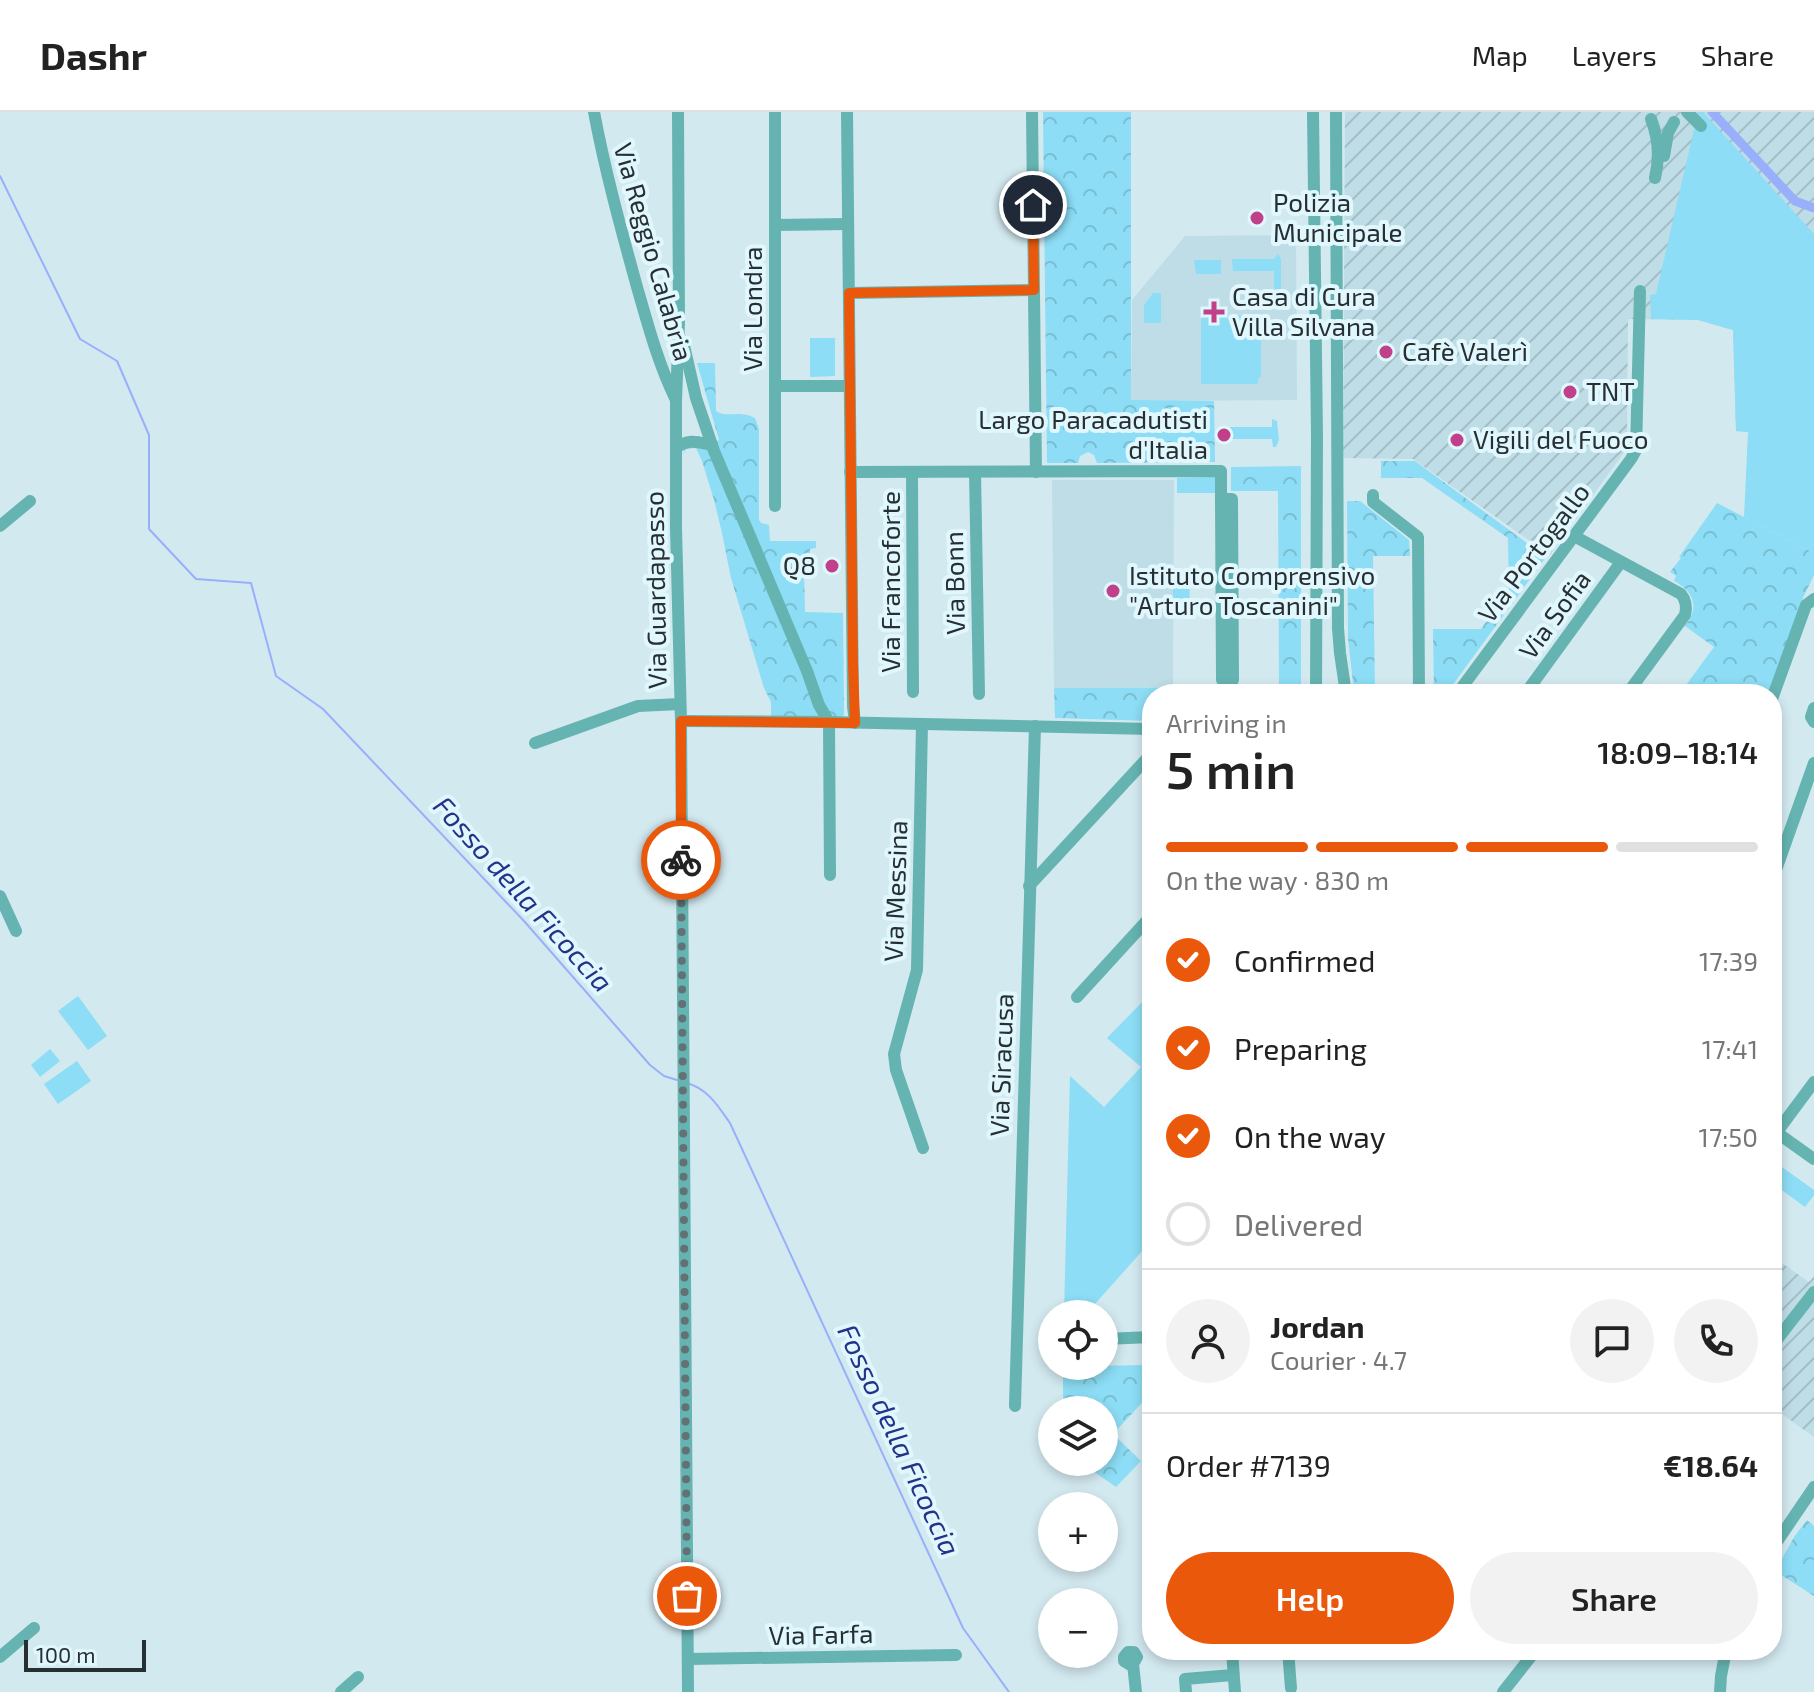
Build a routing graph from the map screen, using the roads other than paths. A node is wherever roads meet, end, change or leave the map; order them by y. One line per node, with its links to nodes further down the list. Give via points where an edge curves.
1 (594, 112): 19 (street, Via Reggio Calabria, via 629,259)
2 (678, 112): 15 (street, Via Guardapasso)
3 (775, 112): 11 (street, Via Londra)
4 (847, 112): 10 (street)
5 (1032, 112): 12 (street)
6 (1313, 112): 20 (street)
7 (1336, 112): 23 (street)
8 (1649, 116): 9 (street, via 1662,125); 9 (street, via 1657,134 1656,172 1666,138)
9 (1686, 119)
10 (848, 224): 11 (street); 14 (street)
11 (775, 225): 16 (street, Via Londra)
12 (1034, 290): 14 (street); 28 (street)
13 (1640, 291): 34 (street, Via Portogallo, via 1636,450)
14 (849, 293): 17 (street)
15 (679, 322): 18 (street); 19 (street, Via Guardapasso)
16 (775, 386): 17 (street); 32 (street, Via Londra)
17 (849, 386): 25 (street)
18 (695, 392): 19 (street); 21 (street)
19 (676, 403): 22 (street, Via Guardapasso)
20 (1317, 436): 23 (street); 24 (street)
21 (712, 445): 22 (street, via 690,441); 46 (street)
22 (676, 448): 47 (street, Via Guardapasso)
23 (1338, 450): 24 (street); 38 (street, via 1339,641)
24 (1317, 462): 37 (street)
25 (850, 472): 26 (street); 53 (street)
26 (912, 472): 27 (street); 44 (street, Via Francoforte)
27 (975, 472): 28 (street); 45 (street, Via Bonn)
28 (1036, 472): 30 (street, via 1221,471)
29 (1373, 495): 39 (street, via 1373,502 1418,537)
30 (1221, 499): 30 (street, via 1222,680 1233,680 1232,499)
31 (30, 501): 33 (street)
32 (775, 506)
33 (0, 526)
34 (1574, 536): 35 (street); 40 (street, Via Portogallo)
35 (1621, 562): 41 (street, Via Sofia); 42 (street, via 1681,594 1686,609)
36 (1814, 599): 43 (street, via 1806,605)
37 (1316, 684)
38 (1345, 684)
39 (1419, 684)
40 (1464, 684)
41 (1532, 684)
42 (1634, 684)
43 (1777, 684)
44 (913, 692)
45 (979, 694)
46 (817, 698): 50 (street); 51 (street)
47 (680, 704): 49 (street, Via Guardapasso); 57 (street, via 636,706)
48 (1814, 708): 52 (street)
49 (681, 721): 50 (street); 83 (street, Via Guardapasso)
50 (799, 721): 51 (street)
51 (829, 722): 53 (street); 61 (street)
52 (1814, 722)
53 (855, 723): 54 (street)
54 (922, 724): 55 (street); 70 (street, Via Messina, via 917,970 894,1054)
55 (1035, 726): 56 (street); 62 (street, Via Siracusa)
56 (1142, 729)
57 (535, 743)
58 (1814, 763): 60 (street)
59 (1142, 764): 62 (street)
60 (1782, 853)
61 (830, 875)
62 (1029, 886): 76 (street, Via Siracusa)
63 (0, 896): 65 (street)
64 (1142, 926): 66 (street)
65 (16, 931)
66 (1077, 997)
67 (1814, 1082): 68 (street)
68 (1782, 1120)
69 (1782, 1136): 71 (street)
70 (923, 1148)
71 (1814, 1159)
72 (1814, 1292): 73 (street)
73 (1782, 1333)
74 (1142, 1337): 75 (street)
75 (1118, 1338)
76 (1015, 1406)
77 (1814, 1487): 78 (street)
78 (1807, 1509): 79 (street)
79 (1782, 1538)
80 (34, 1628): 82 (street)
81 (956, 1655): 83 (street, Via Farfa)
82 (0, 1657)
83 (688, 1659): 93 (street, Via Guardapasso)
84 (1232, 1660): 89 (street)
85 (1289, 1660): 91 (street)
86 (1528, 1660): 97 (street)
87 (1724, 1660): 98 (street)
88 (1133, 1664): 94 (street)
89 (1233, 1675): 95 (street, via 1185,1679); 96 (street)
90 (358, 1677): 92 (street)
91 (1291, 1691)
92 (341, 1692)
93 (688, 1692)
94 (1136, 1692)
95 (1186, 1692)
96 (1235, 1692)
97 (1503, 1692)
98 (1720, 1692)

